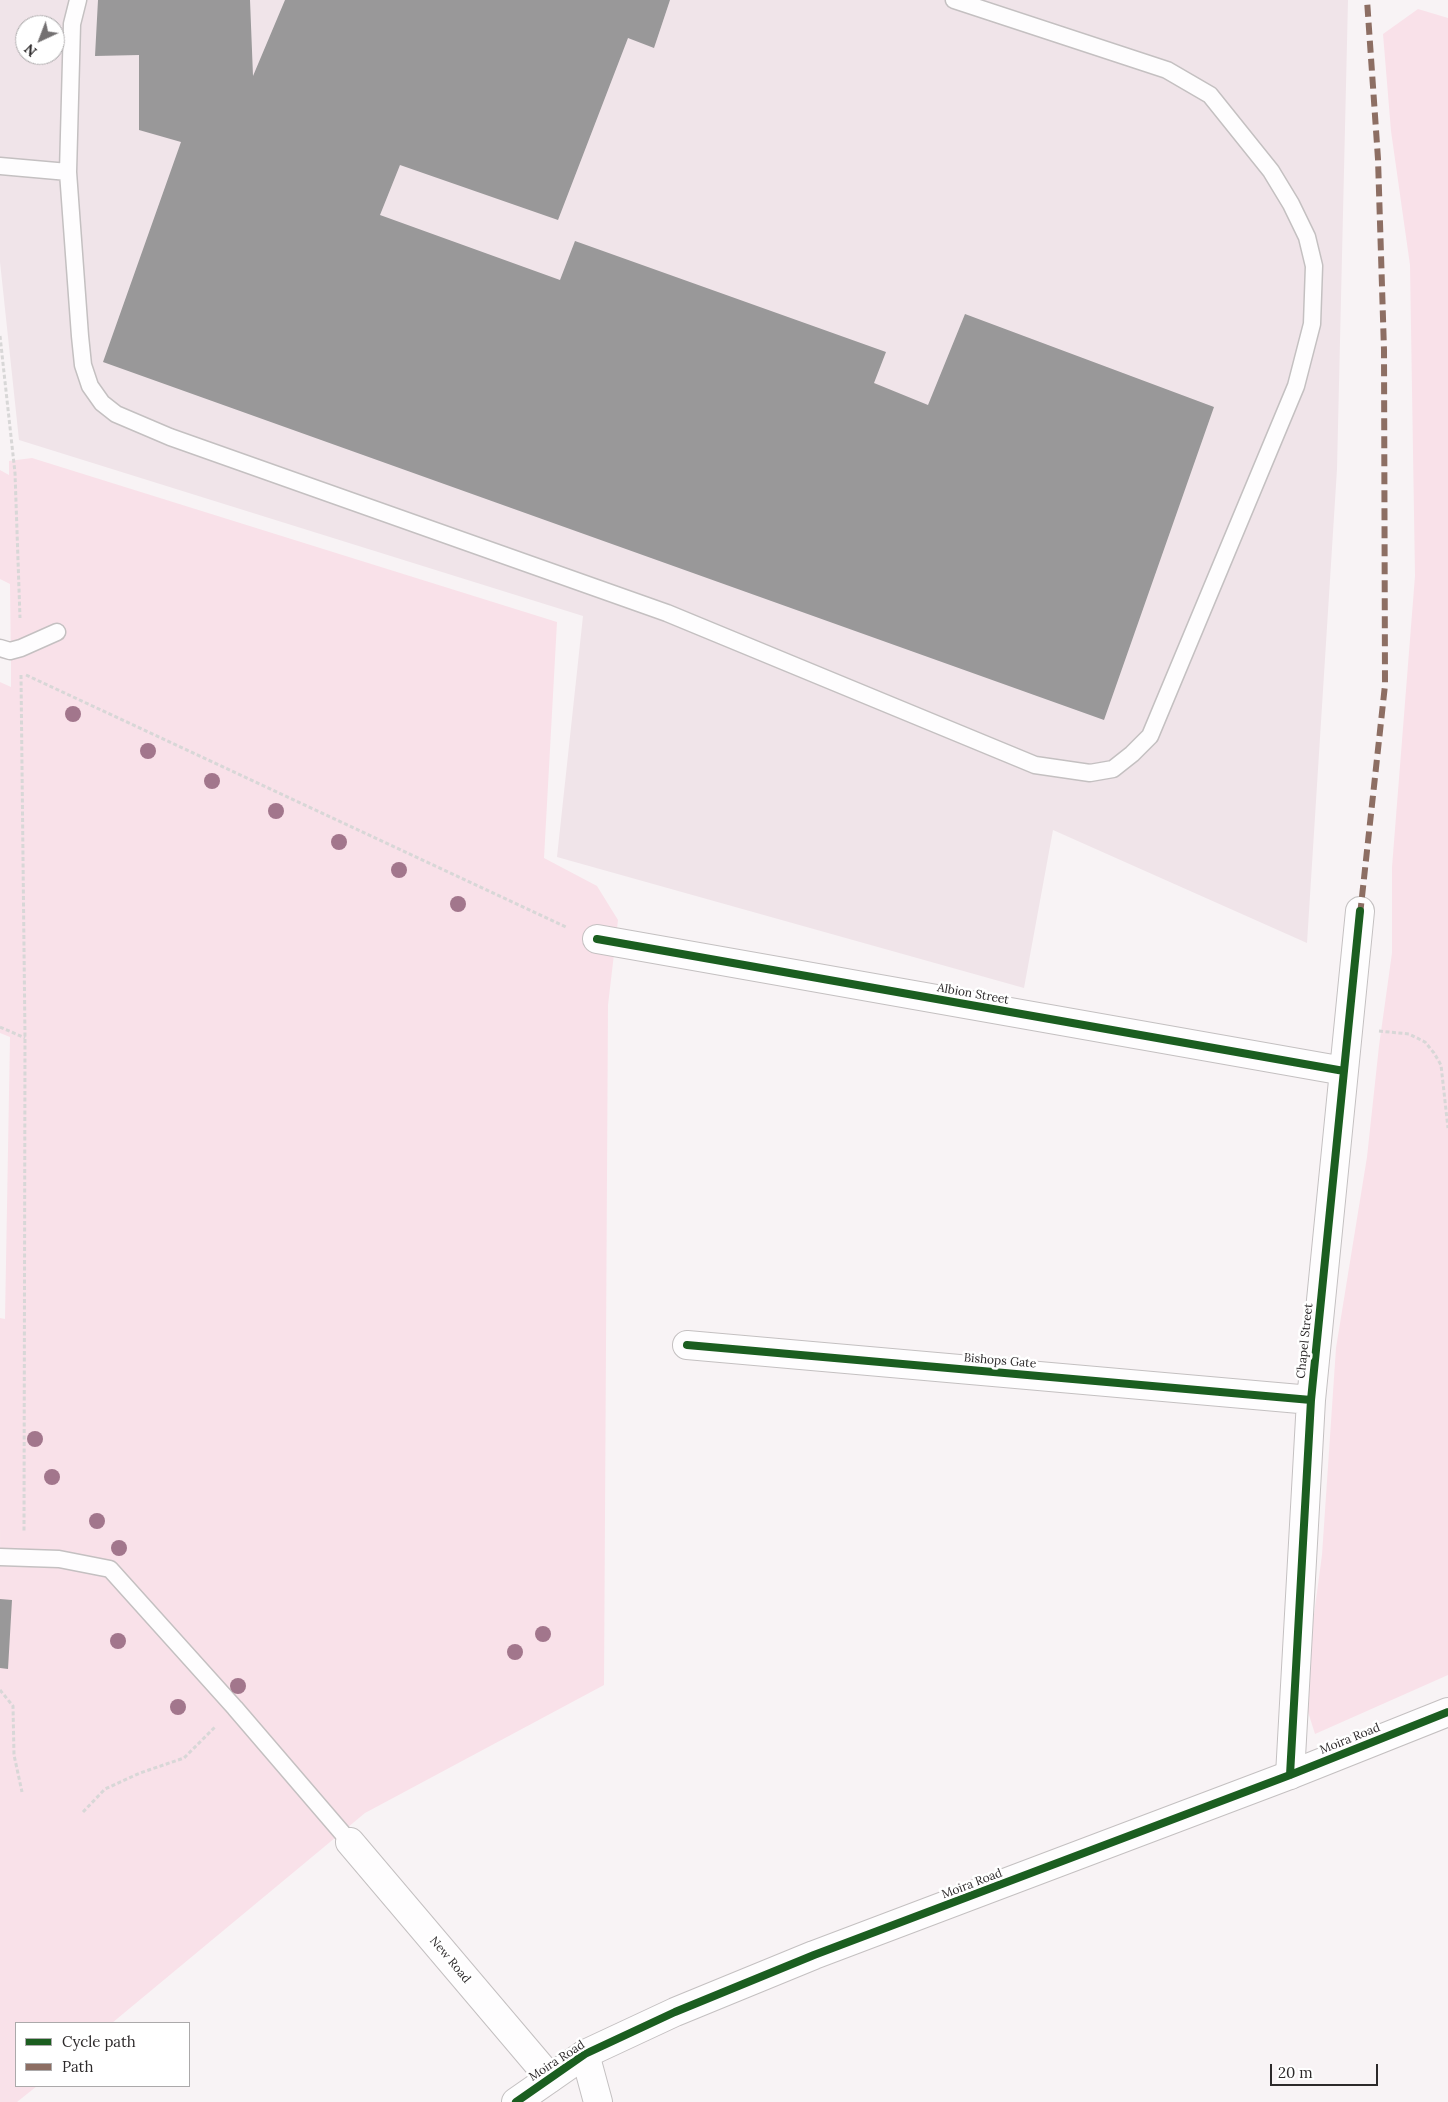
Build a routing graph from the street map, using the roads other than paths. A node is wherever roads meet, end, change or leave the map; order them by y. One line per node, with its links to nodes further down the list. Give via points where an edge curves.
1 (78, 0): 4 (lane, via 72,24)
2 (954, 0): 4 (lane, via 1167,70 1210,95 1271,171 1307,237 1314,266 1312,324 1296,386 1150,736 1113,769 1090,773 1035,765 667,613 170,437 116,414 102,403 90,386 83,365)
3 (0, 166): 4 (lane)
4 (68, 172)
5 (57, 632): 6 (lane, via 21,648 10,651)
6 (0, 648)
7 (1360, 911): 9 (street, Chapel Street)
8 (597, 939): 9 (street, Albion Street)
9 (1344, 1071): 11 (street, Chapel Street)
10 (687, 1345): 11 (street, Bishops Gate)
11 (1311, 1400): 14 (street, Chapel Street)
12 (0, 1557): 15 (lane, via 59,1559 110,1569)
13 (1448, 1712): 14 (street, Moira Road)
14 (1290, 1775): 16 (street, Moira Road, via 814,1955 675,2012)
15 (350, 1842): 17 (street, New Road)
16 (586, 2054): 17 (street, Moira Road); 19 (street)
17 (550, 2078): 18 (street, Moira Road)
18 (516, 2102)
19 (598, 2102)

